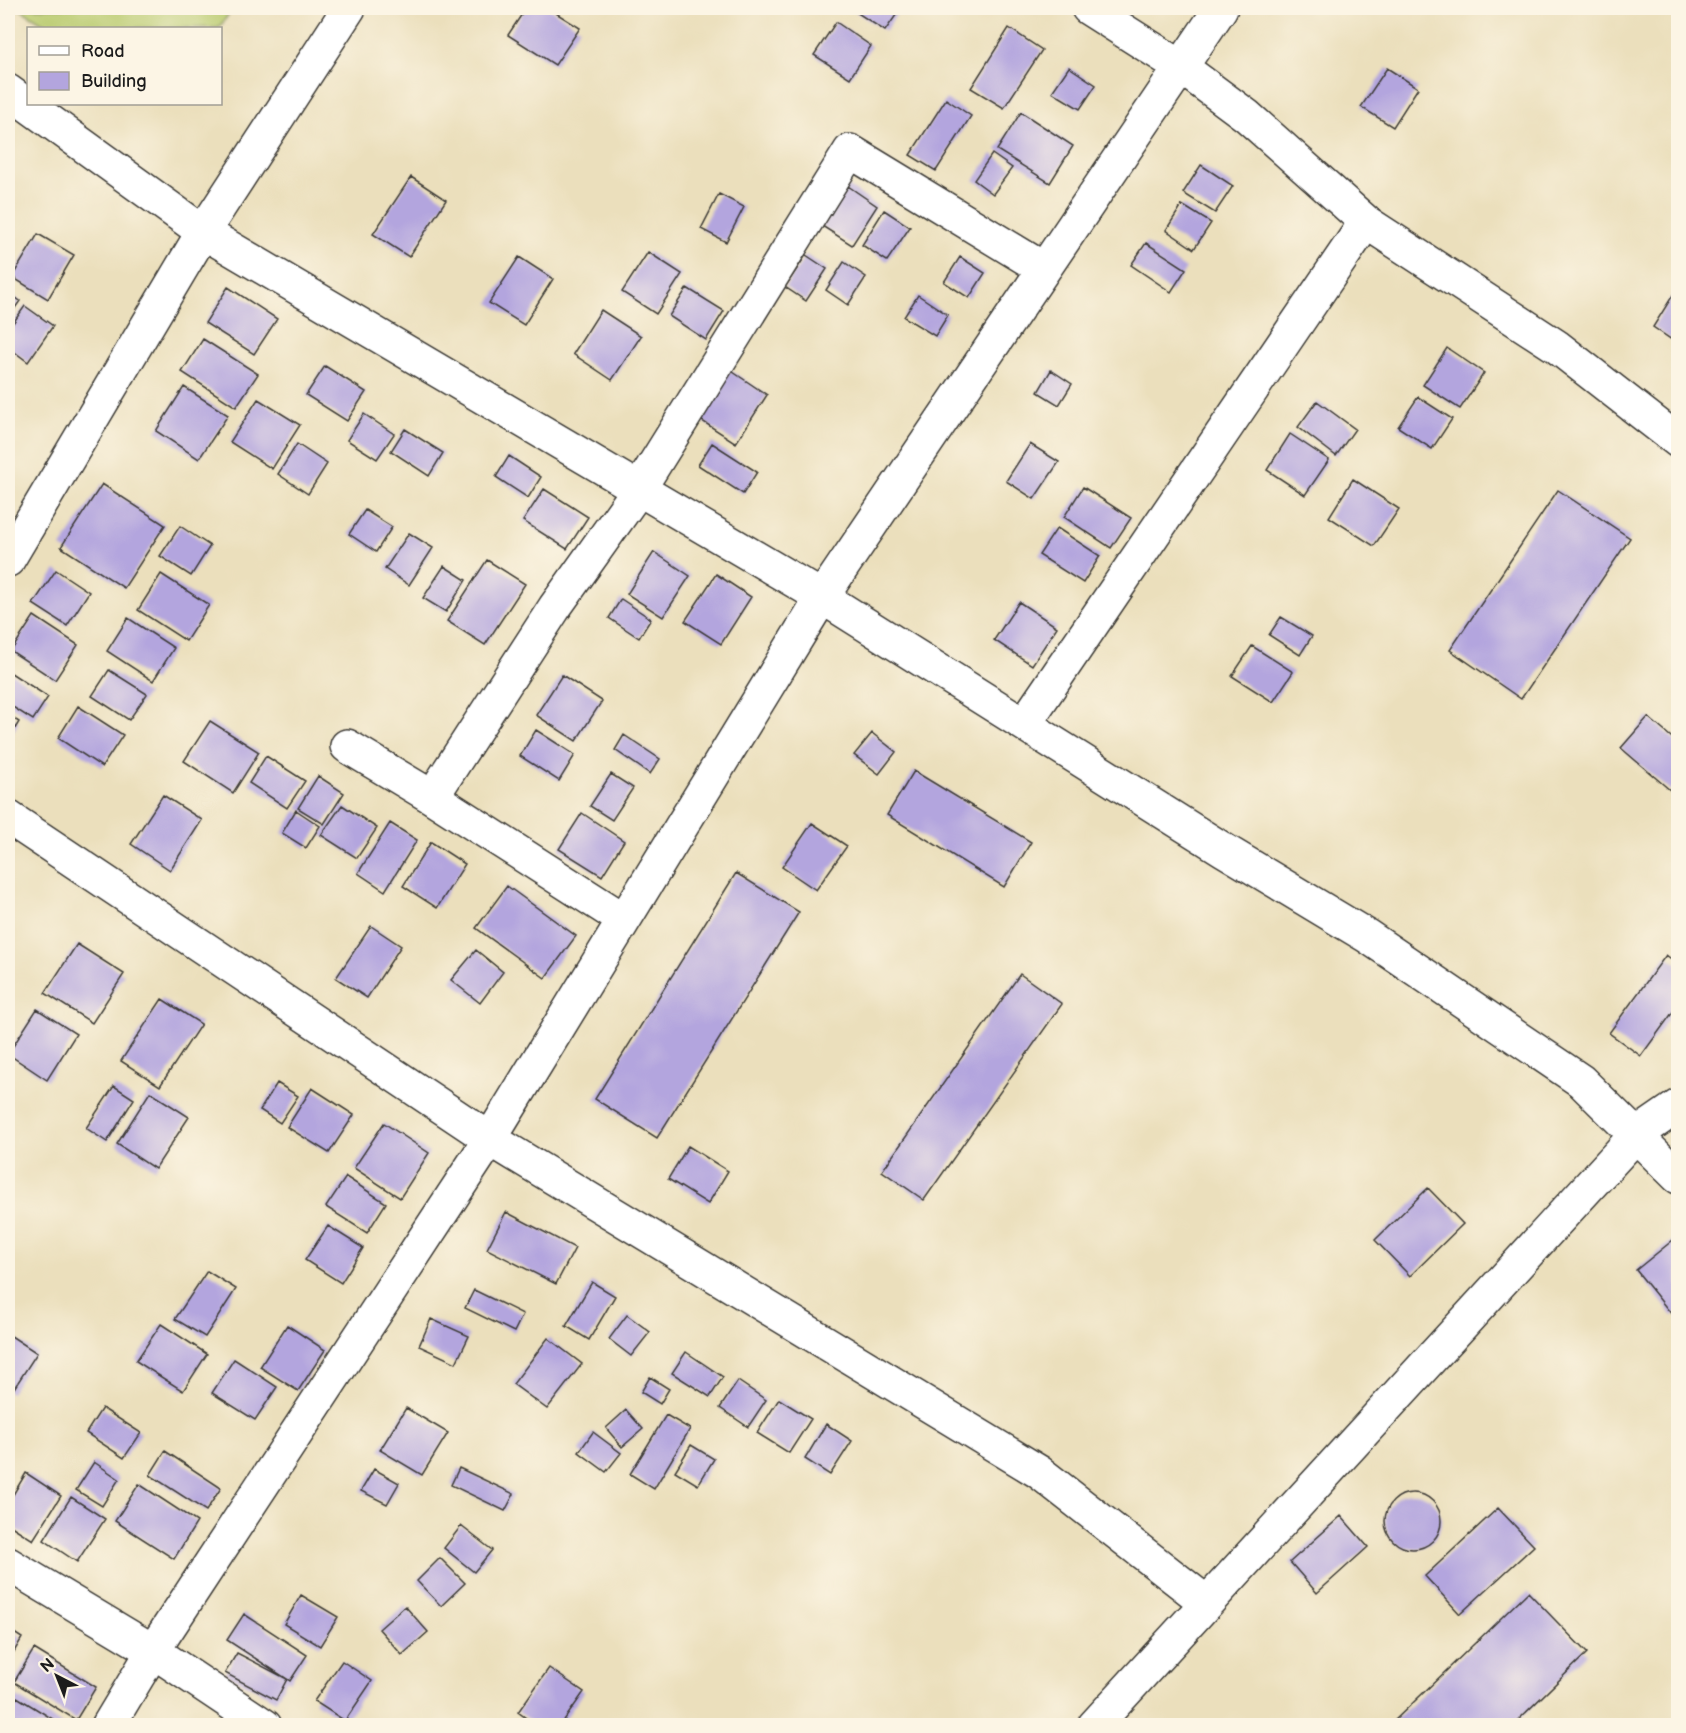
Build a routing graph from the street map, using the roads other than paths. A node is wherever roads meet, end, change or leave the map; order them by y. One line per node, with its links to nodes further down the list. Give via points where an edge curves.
1 (349, 8): 9 (street)
2 (1088, 8): 4 (street)
3 (1221, 8): 4 (street)
4 (1181, 67): 8 (street, via 1247,116); 10 (street)
5 (8, 91): 6 (street)
6 (27, 105)
7 (27, 105): 9 (street)
8 (1366, 222): 11 (street, via 1556,346); 15 (street)
9 (203, 232): 12 (street); 13 (street)
10 (1044, 269): 12 (street, via 850,151); 14 (street)
11 (1678, 441)
12 (639, 489): 14 (street); 17 (street, via 555,607)
13 (8, 560)
14 (822, 597): 15 (street); 19 (street)
15 (1025, 723): 21 (street, via 1367,936 1581,1081)
16 (347, 746): 17 (street)
17 (432, 796): 19 (street)
18 (8, 817): 22 (street)
19 (624, 920): 22 (street)
20 (1678, 1106): 21 (street)
21 (1636, 1135): 23 (street); 25 (street)
22 (490, 1139): 25 (street, via 1039,1472); 26 (street)
23 (1678, 1177)
24 (8, 1564): 26 (street)
25 (1208, 1603): 29 (street)
26 (153, 1651): 27 (street); 28 (street)
27 (108, 1725)
28 (265, 1725)
29 (1094, 1725)

